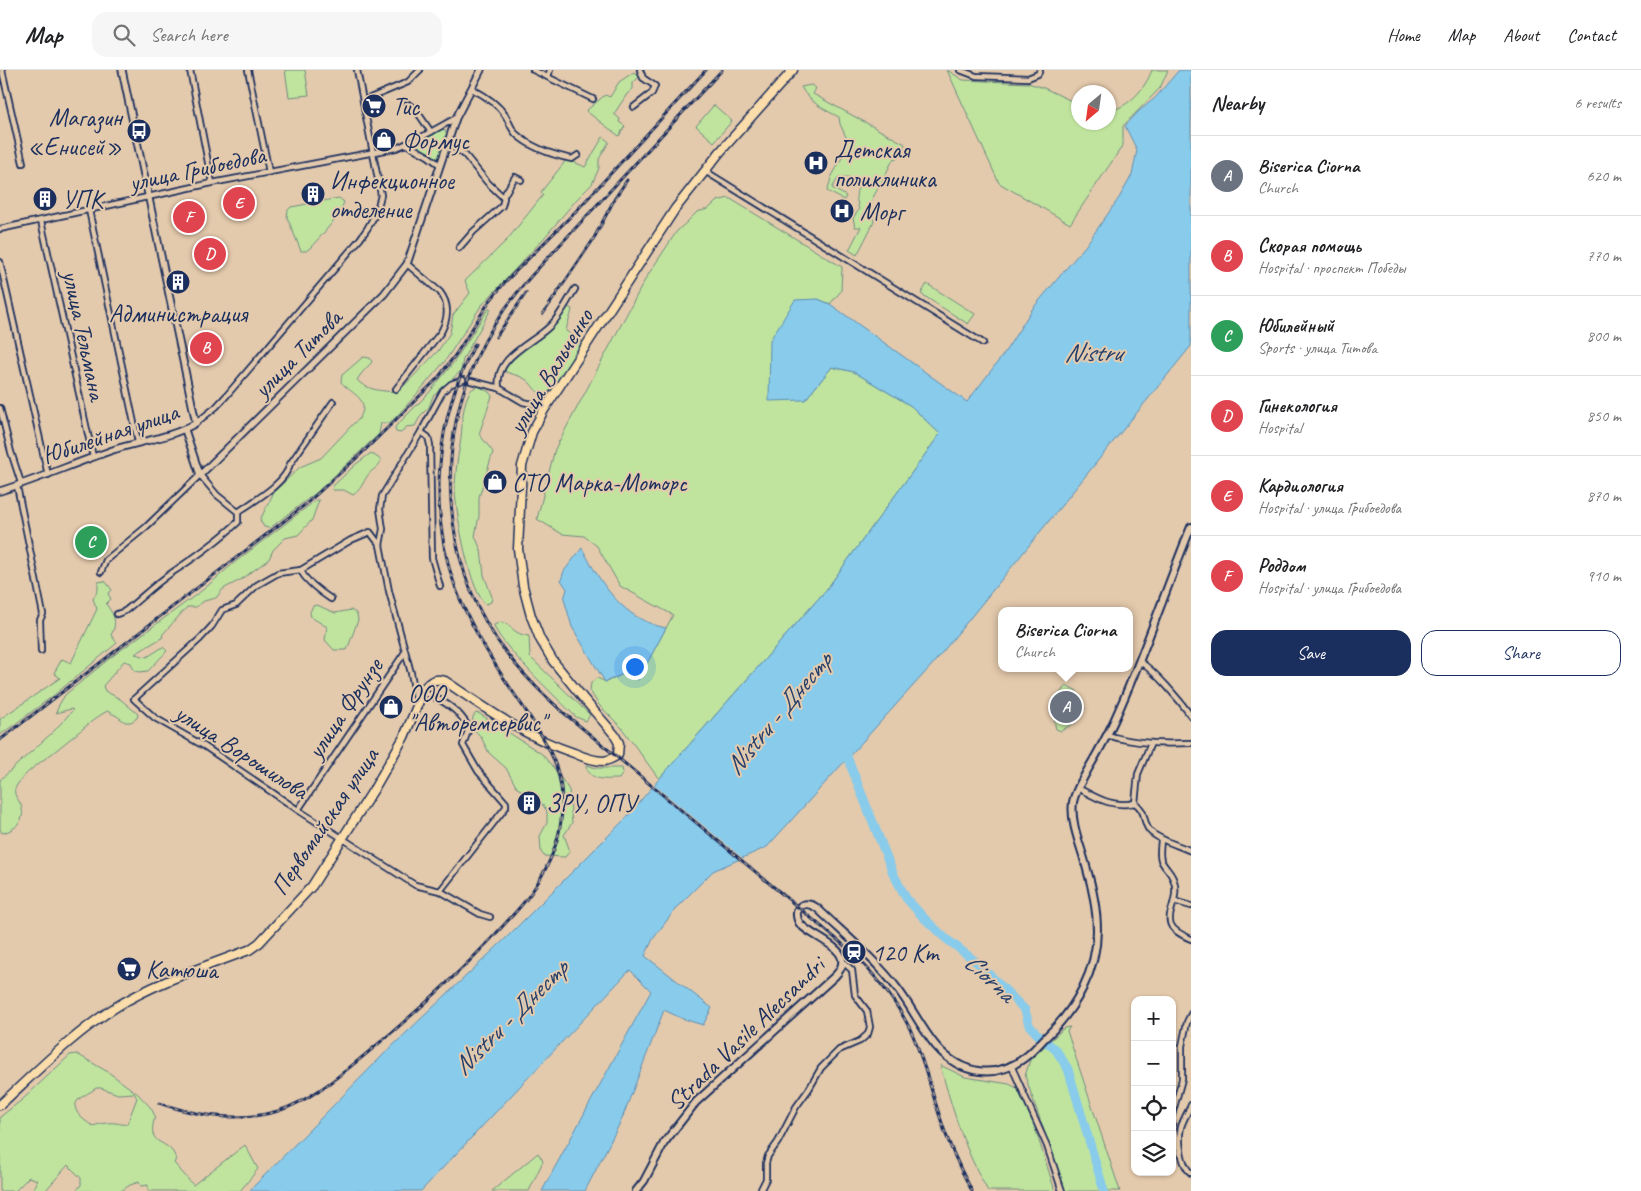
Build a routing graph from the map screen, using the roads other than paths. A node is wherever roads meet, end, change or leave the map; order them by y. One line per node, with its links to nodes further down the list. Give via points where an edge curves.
1 (2, 70): 26 (street)
2 (122, 70): 32 (street)
3 (190, 70): 31 (street)
4 (248, 70): 29 (street)
5 (357, 70): 17 (street, Юбилейная улица)
6 (420, 70): 17 (street, via 408,82)
7 (481, 70): 15 (street, улица Титова)
8 (533, 70): 14 (street)
9 (550, 70): 14 (street)
10 (640, 70): 19 (street, via 643,78 655,86 652,93)
11 (793, 70): 28 (main road, улица Вальченко)
12 (960, 70): 13 (street, via 976,76 1028,78)
13 (1040, 70)
14 (548, 78): 16 (street)
15 (472, 89): 20 (street, улица Титова); 25 (street, via 498,106 515,133 528,143 560,157 572,159)
16 (593, 99)
17 (363, 101): 24 (street, Юбилейная улица)
18 (408, 104): 21 (street)
19 (634, 107)
20 (456, 118): 21 (street); 22 (street, улица Титова)
21 (431, 132): 23 (street)
22 (449, 143): 27 (street, улица Титова); 33 (street, via 465,155)
23 (406, 144): 24 (street); 27 (street)
24 (373, 152): 29 (street, улица Грибоедова); 49 (street, Юбилейная улица, via 381,195 366,231 222,401)
25 (578, 155)
26 (23, 163)
27 (440, 165): 39 (street, улица Титова)
28 (705, 171): 41 (street); 47 (main road, улица Вальченко, via 675,209)
29 (269, 172): 31 (street, улица Грибоедова)
30 (521, 180): 33 (street, via 515,177)
31 (212, 183): 32 (street, улица Грибоедова)
32 (149, 196): 34 (street, улица Грибоедова); 49 (street)
33 (503, 197): 37 (street, via 502,206)
34 (89, 210): 35 (street, улица Грибоедова); 52 (street)
35 (41, 220): 36 (street, улица Грибоедова); 53 (street, улица Тельмана)
36 (0, 229)
37 (459, 248)
38 (0, 262): 54 (street)
39 (407, 264): 45 (street, via 444,297 447,315 441,332); 55 (street, улица Титова, via 384,294)
40 (575, 289): 44 (street, via 552,325 515,352 503,367 498,378)
41 (983, 343)
42 (463, 380): 51 (street, via 443,391)
43 (472, 380): 44 (street)
44 (500, 388): 47 (street, via 524,402)
45 (396, 389)
46 (333, 402): 58 (street, via 281,481)
47 (546, 407): 69 (main road, улица Вальченко, via 532,432 522,466 518,549 523,586 540,639 553,661 614,734 619,743 618,754 611,760 602,761 546,744 440,680 431,681)
48 (0, 408): 56 (street)
49 (196, 423): 50 (street, Юбилейная улица)
50 (185, 430): 52 (street, Юбилейная улица); 55 (street)
51 (421, 432): 60 (street, via 382,496 380,509 384,529); 63 (street, via 428,437 430,445 432,558)
52 (138, 442): 53 (street, Юбилейная улица)
53 (93, 457): 54 (street, Юбилейная улица)
54 (48, 475): 56 (street, Юбилейная улица)
55 (200, 475): 58 (street); 62 (street, улица Титова, via 146,528 106,560)
56 (19, 485): 57 (street, Юбилейная улица); 66 (street, via 43,614 40,620)
57 (0, 491)
58 (238, 512): 65 (street, via 238,522 225,534)
59 (1191, 527): 68 (main road, Strada Vasile Alecsandri)
60 (380, 545): 61 (street, via 370,532); 67 (street)
61 (301, 570): 64 (street, via 320,592); 77 (street, улица Ворошилова, via 278,573 257,585 236,605 222,610 200,639 134,699 156,718 204,746)
62 (101, 572)
63 (440, 586)
64 (331, 599)
65 (118, 614)
66 (41, 651)
67 (405, 652): 70 (street); 77 (street, улица Фрунзе)
68 (1139, 661): 71 (street); 72 (main road, Strada Vasile Alecsandri)
69 (423, 692): 70 (main road, Первомайская улица); 81 (street, via 442,699 465,721 469,728 463,745 478,771 506,803)
70 (417, 707): 78 (main road, Первомайская улица, via 400,744)
71 (1191, 716)
72 (1107, 735): 74 (street); 75 (main road, Strada Vasile Alecsandri)
73 (1191, 743): 74 (street)
74 (1151, 744): 76 (street, via 1138,774)
75 (1078, 788): 76 (street, via 1112,804); 88 (main road, Strada Vasile Alecsandri, via 1073,801 1073,818 1095,908 1095,945 1075,1004 1028,1055)
76 (1135, 803): 79 (street, via 1144,813 1150,831)
77 (298, 810): 78 (street, улица Ворошилова)
78 (343, 838): 81 (street, улица Ворошилова, via 415,885); 90 (main road, Первомайская улица, via 312,886 259,943 118,1006 84,1030)
79 (1161, 839): 80 (street); 82 (street, via 1161,859 1173,879)
80 (1191, 851)
81 (440, 891): 84 (street, улица Ворошилова)
82 (1174, 901): 83 (street); 85 (street, via 1169,917 1172,926 1177,933)
83 (1191, 906)
84 (490, 917)
85 (1191, 939)
86 (843, 962): 88 (main road, Strada Vasile Alecsandri, via 839,951 800,924 797,912 802,905 810,904 817,908 878,965 936,1046 953,1061 972,1071 991,1072); 95 (main road, Strada Vasile Alecsandri, via 835,976 696,1102 664,1143); 96 (street, via 852,970 856,995 867,1011 868,1034 860,1042 840,1050 821,1068 768,1156 766,1179)
87 (1191, 1014): 89 (street, via 1182,1046 1182,1079)
88 (1012, 1065): 97 (street, via 1047,1146)
89 (1176, 1101)
90 (0, 1105)
91 (1191, 1105): 93 (street, via 1180,1131)
92 (1174, 1131): 93 (street)
93 (1182, 1157): 94 (street, via 1185,1168)
94 (1191, 1173)
95 (636, 1191)
96 (760, 1191)
97 (1062, 1191)

